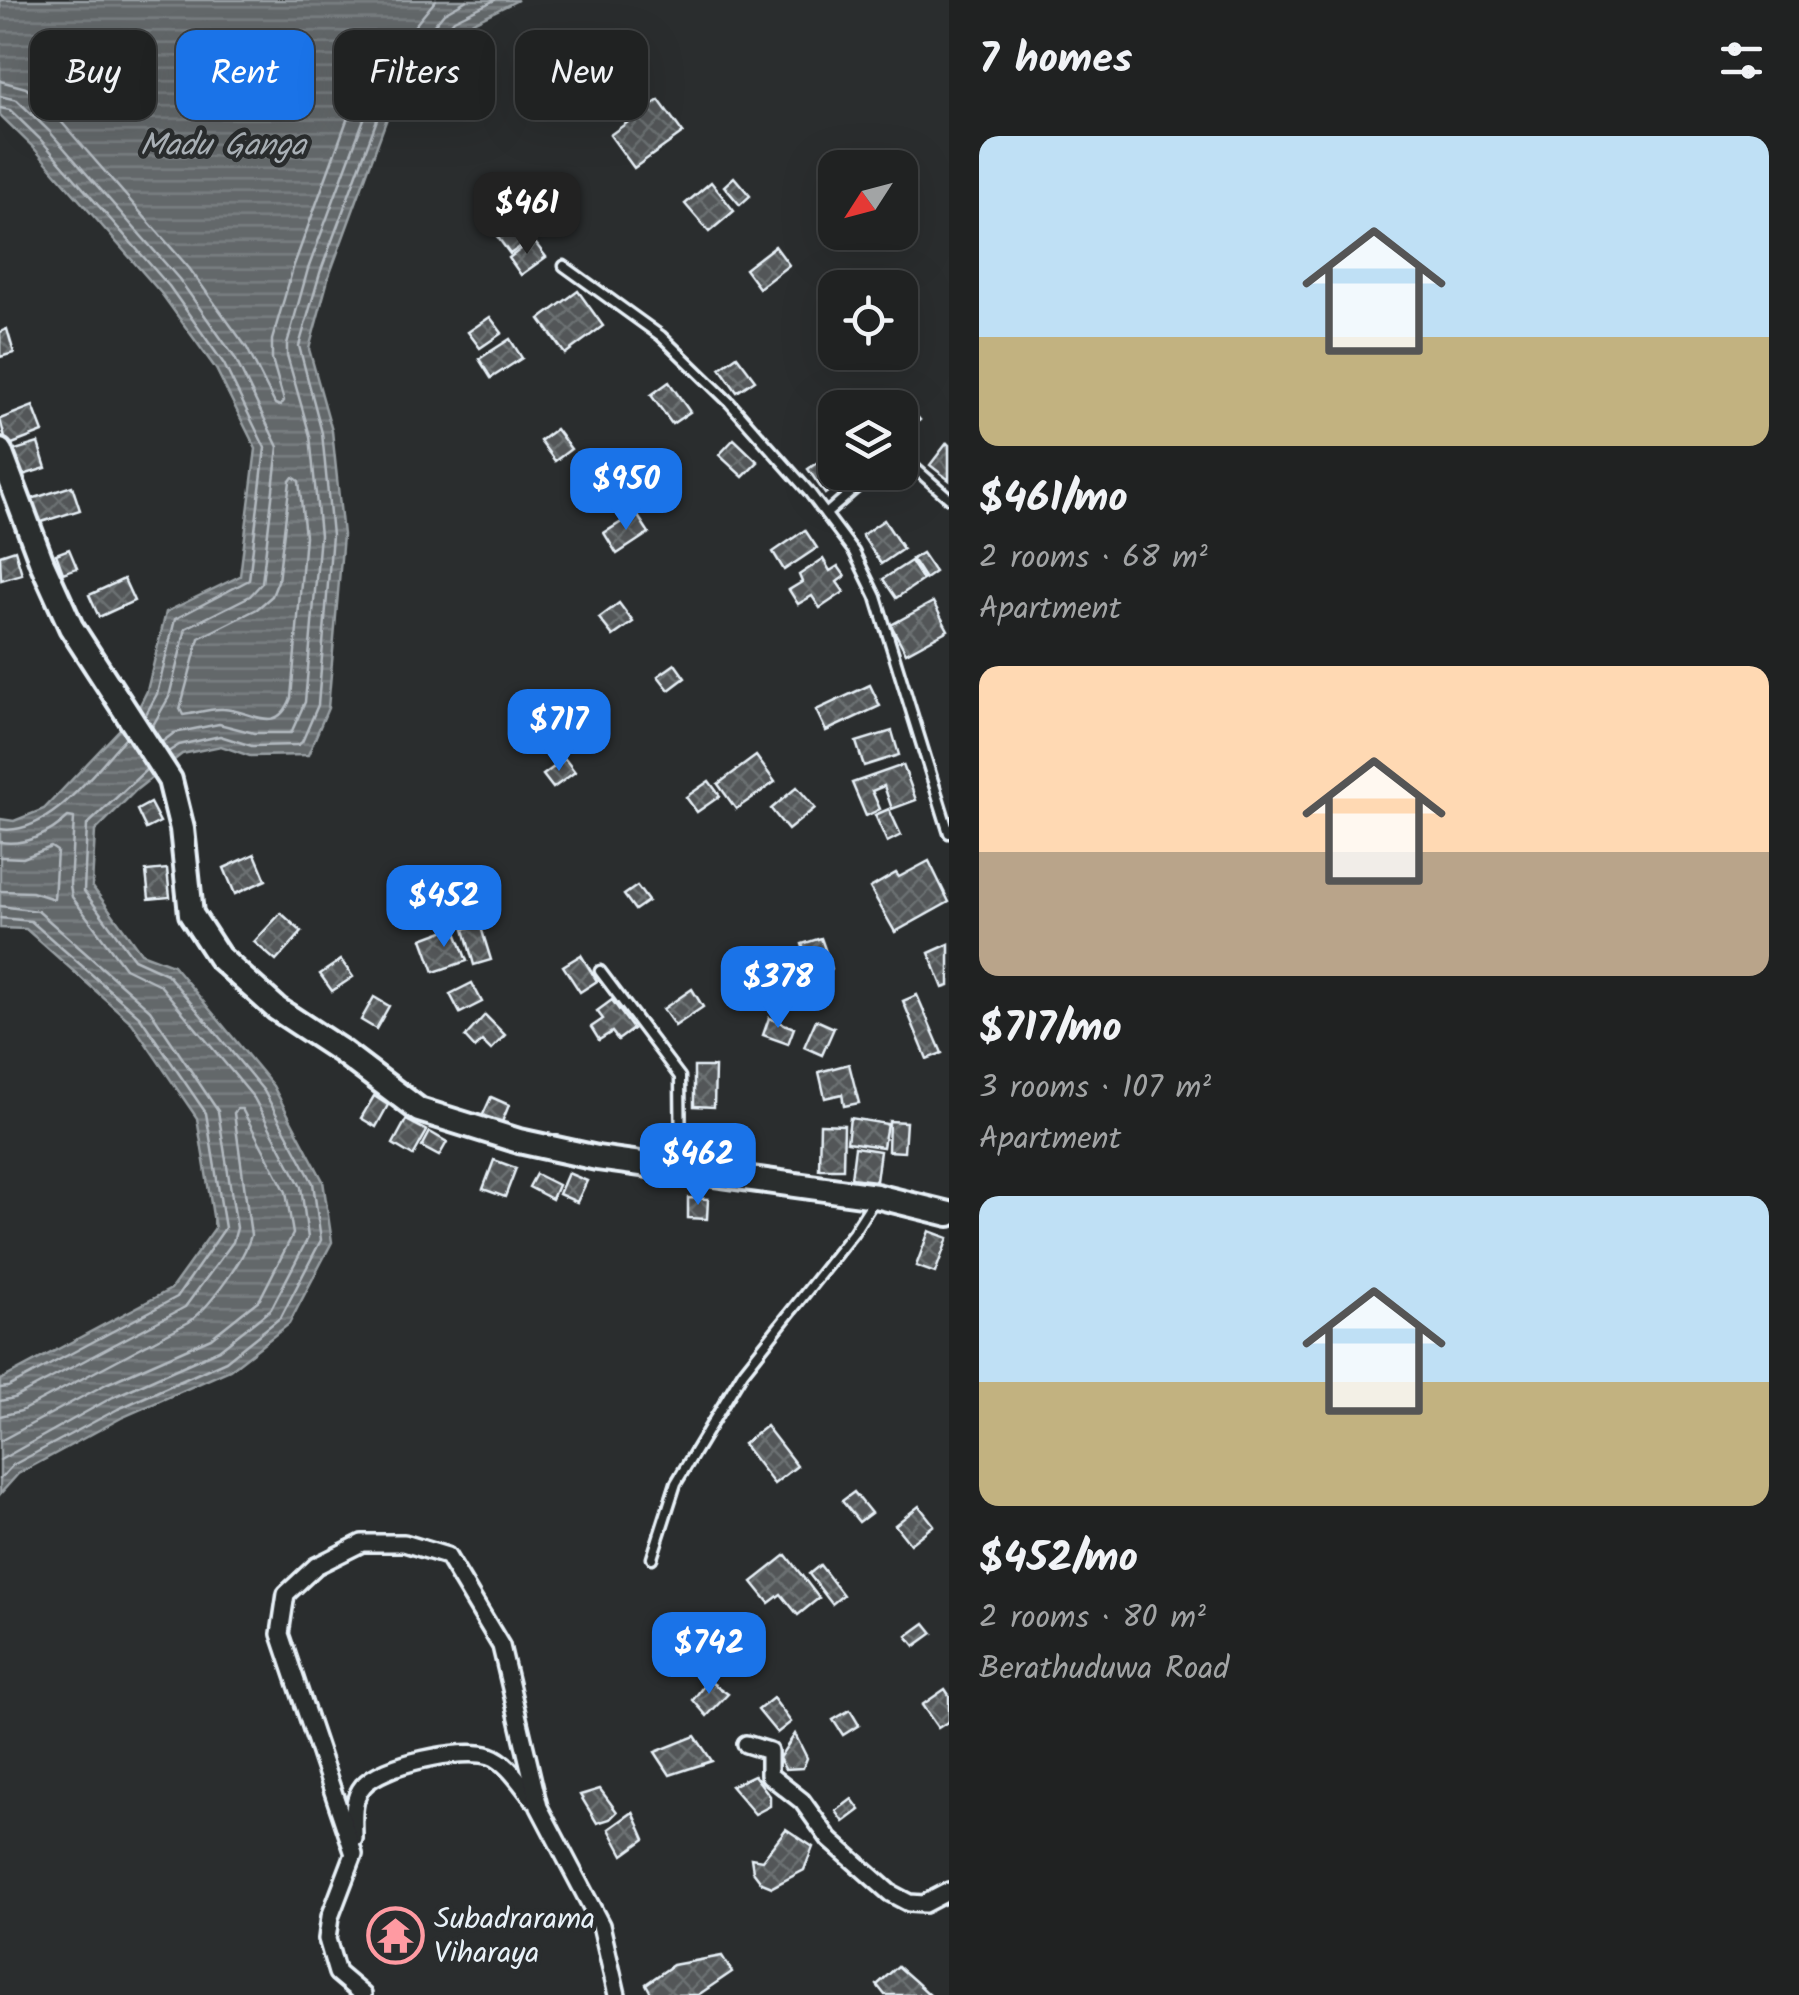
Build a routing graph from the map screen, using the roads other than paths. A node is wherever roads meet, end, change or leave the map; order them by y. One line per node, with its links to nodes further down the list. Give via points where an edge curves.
1 (564, 266): 6 (lane, via 661,336 730,403)
2 (0, 451): 9 (street, via 72,627 170,780 191,914 218,956 276,1009 419,1110 597,1158)
3 (918, 471): 5 (lane)
4 (853, 490): 6 (lane)
5 (949, 498)
6 (826, 514): 7 (lane, via 876,596)
7 (949, 833)
8 (600, 971): 9 (lane, via 680,1077)
9 (681, 1167): 10 (street)
10 (876, 1196): 11 (street); 12 (lane, via 743,1372 676,1483)
11 (949, 1214)
12 (652, 1558)
13 (746, 1744): 16 (street, via 769,1751 769,1775 890,1893 924,1904)
14 (540, 1807): 15 (street, via 491,1756 450,1753 406,1764 364,1784 354,1804); 15 (street, via 501,1646 447,1556 404,1543 362,1543 316,1566 286,1594 280,1634); 18 (street, via 600,1925)
15 (354, 1854): 17 (street, via 327,1939 337,1973)
16 (949, 1891)
17 (363, 1995)
18 (618, 1995)

